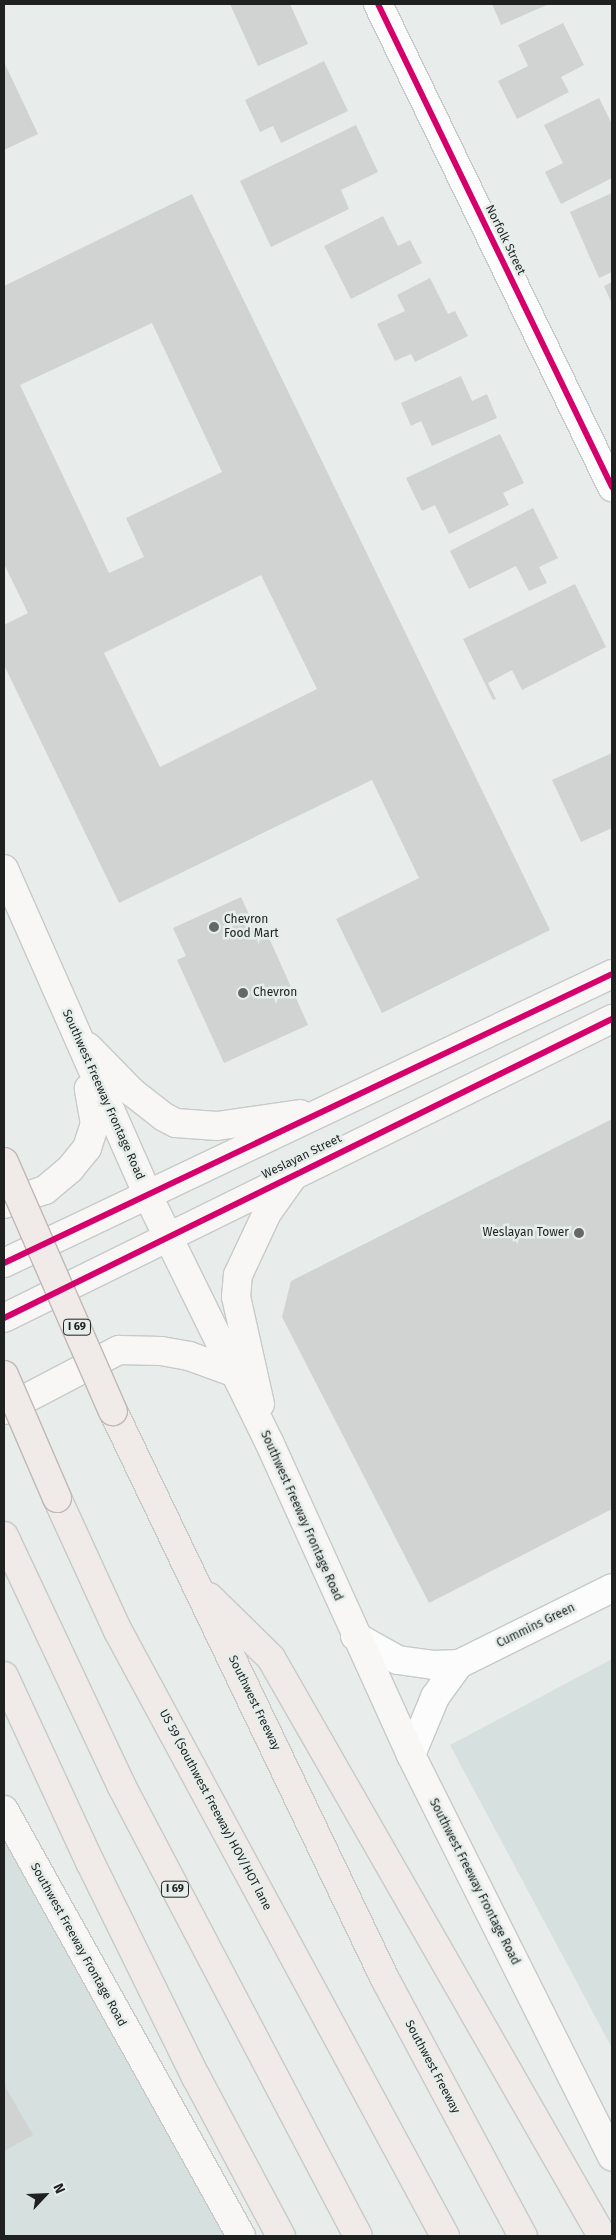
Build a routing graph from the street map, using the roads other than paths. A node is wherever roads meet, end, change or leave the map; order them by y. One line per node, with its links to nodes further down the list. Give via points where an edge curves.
1 (378, 4): 2 (street, Norfolk Street)
2 (612, 487)
3 (4, 869): 6 (main road, Southwest Freeway Frontage Road)
4 (612, 974): 7 (main road)
5 (612, 1019): 9 (main road, Weslayan Street)
6 (79, 1043): 7 (main road, via 132,1092 176,1123 217,1126); 10 (main road, Southwest Freeway Frontage Road); 11 (main road, via 95,1124 86,1148 70,1170 45,1190)
7 (329, 1110): 10 (main road)
8 (4, 1162): 20 (highway, Southwest Freeway / I 69, bridge)
9 (295, 1173): 12 (main road, Weslayan Street); 18 (main road, via 266,1213 241,1265 236,1297)
10 (148, 1196): 12 (main road, Southwest Freeway Frontage Road); 13 (main road)
11 (4, 1204)
12 (167, 1236): 14 (main road, Weslayan Street); 15 (main road, Southwest Freeway Frontage Road)
13 (4, 1263)
14 (4, 1318)
15 (233, 1372): 17 (main road, via 189,1356 161,1351 119,1350); 18 (main road, Southwest Freeway Frontage Road)
16 (4, 1375): 31 (highway, US 59 (Southwest Freeway) HOV/HOT lane, bridge, via 118,1631)
17 (4, 1410)
18 (270, 1444): 22 (main road, Southwest Freeway Frontage Road)
19 (4, 1536): 30 (highway, I 69, via 121,1785)
20 (194, 1582): 32 (highway, Southwest Freeway / I 69, via 385,1979); 33 (highway, via 271,1658)
21 (612, 1588): 23 (street, Cummins Green)
22 (356, 1636): 23 (street, Cummins Green, via 398,1660 433,1666); 25 (main road, Southwest Freeway Frontage Road)
23 (459, 1664): 25 (street, Cummins Green, via 435,1697)
24 (4, 1676): 29 (highway, via 196,2077)
25 (411, 1754): 27 (main road, Southwest Freeway Frontage Road)
26 (4, 1810): 28 (main road, Southwest Freeway Frontage Road)
27 (612, 2156)
28 (241, 2236)
29 (281, 2236)
30 (358, 2236)
31 (445, 2236)
32 (523, 2236)
33 (602, 2236)

